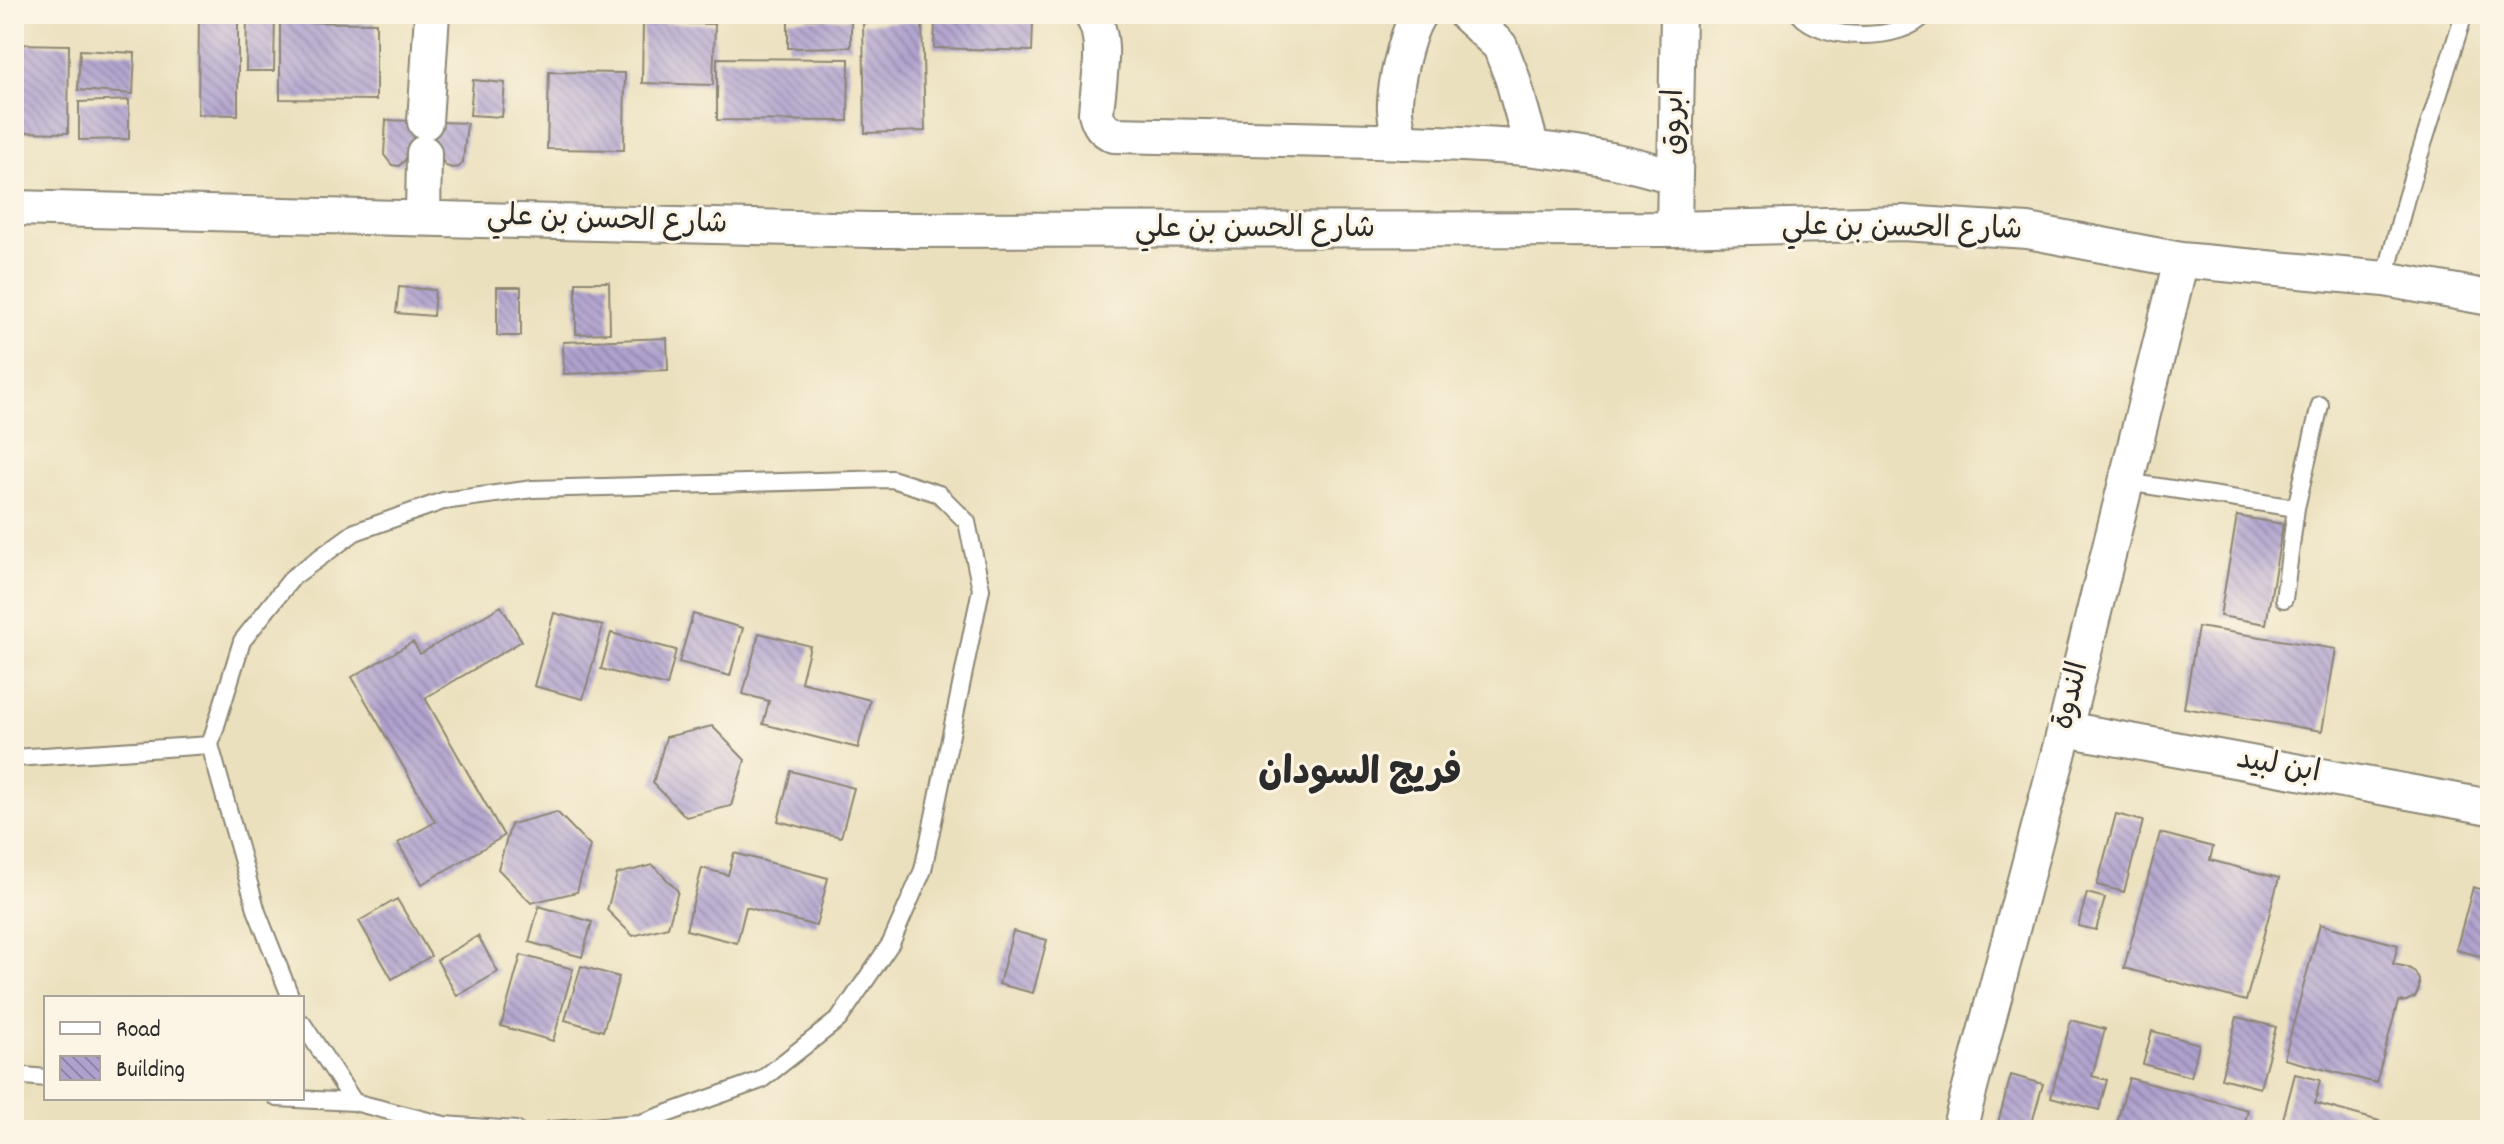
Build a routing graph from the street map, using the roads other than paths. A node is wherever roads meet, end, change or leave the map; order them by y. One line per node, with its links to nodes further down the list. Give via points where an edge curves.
1 (432, 14): 13 (street)
2 (1091, 14): 9 (street, via 1101,37 1096,113 1098,123 1114,135)
3 (1419, 14): 9 (street, via 1394,105)
4 (1465, 14): 10 (street, via 1500,46)
5 (1678, 14): 11 (street, ابروق)
6 (1799, 14): 7 (lane, via 1831,33 1868,35 1910,27)
7 (1925, 14)
8 (2464, 14): 16 (lane)
9 (1400, 142): 10 (street)
10 (1532, 148): 11 (street, via 1610,158)
11 (1675, 177): 14 (street, ابروق)
12 (14, 208): 13 (street, شارع الحسن بن علي)
13 (423, 217): 14 (street, شارع الحسن بن علي, via 886,230)
14 (1674, 229): 15 (street, شارع الحسن بن علي, via 1903,223 2028,231)
15 (2181, 260): 16 (street, شارع الحسن بن علي); 19 (street, الندوة)
16 (2385, 279): 17 (street, شارع الحسن بن علي)
17 (2490, 298)
18 (2320, 405): 20 (lane)
19 (2126, 482): 20 (lane); 22 (street, الندوة)
20 (2296, 508): 21 (lane)
21 (2284, 599)
22 (2065, 729): 25 (street, ابن لبيد); 35 (street, الندوة)
23 (210, 745): 24 (lane); 26 (lane, via 257,912); 34 (lane, via 242,641 293,577 355,532 443,501 533,489 892,479 939,494 967,522 981,589 923,870 891,943 839,1019 761,1080 641,1123)
24 (14, 758)
25 (2490, 807)
26 (290, 996)
27 (304, 1026): 31 (lane)
28 (14, 1075): 29 (lane)
29 (44, 1078)
30 (304, 1099): 31 (lane)
31 (354, 1102): 32 (lane)
32 (444, 1127): 33 (lane)
33 (516, 1130)
34 (550, 1130)
35 (1959, 1130)

